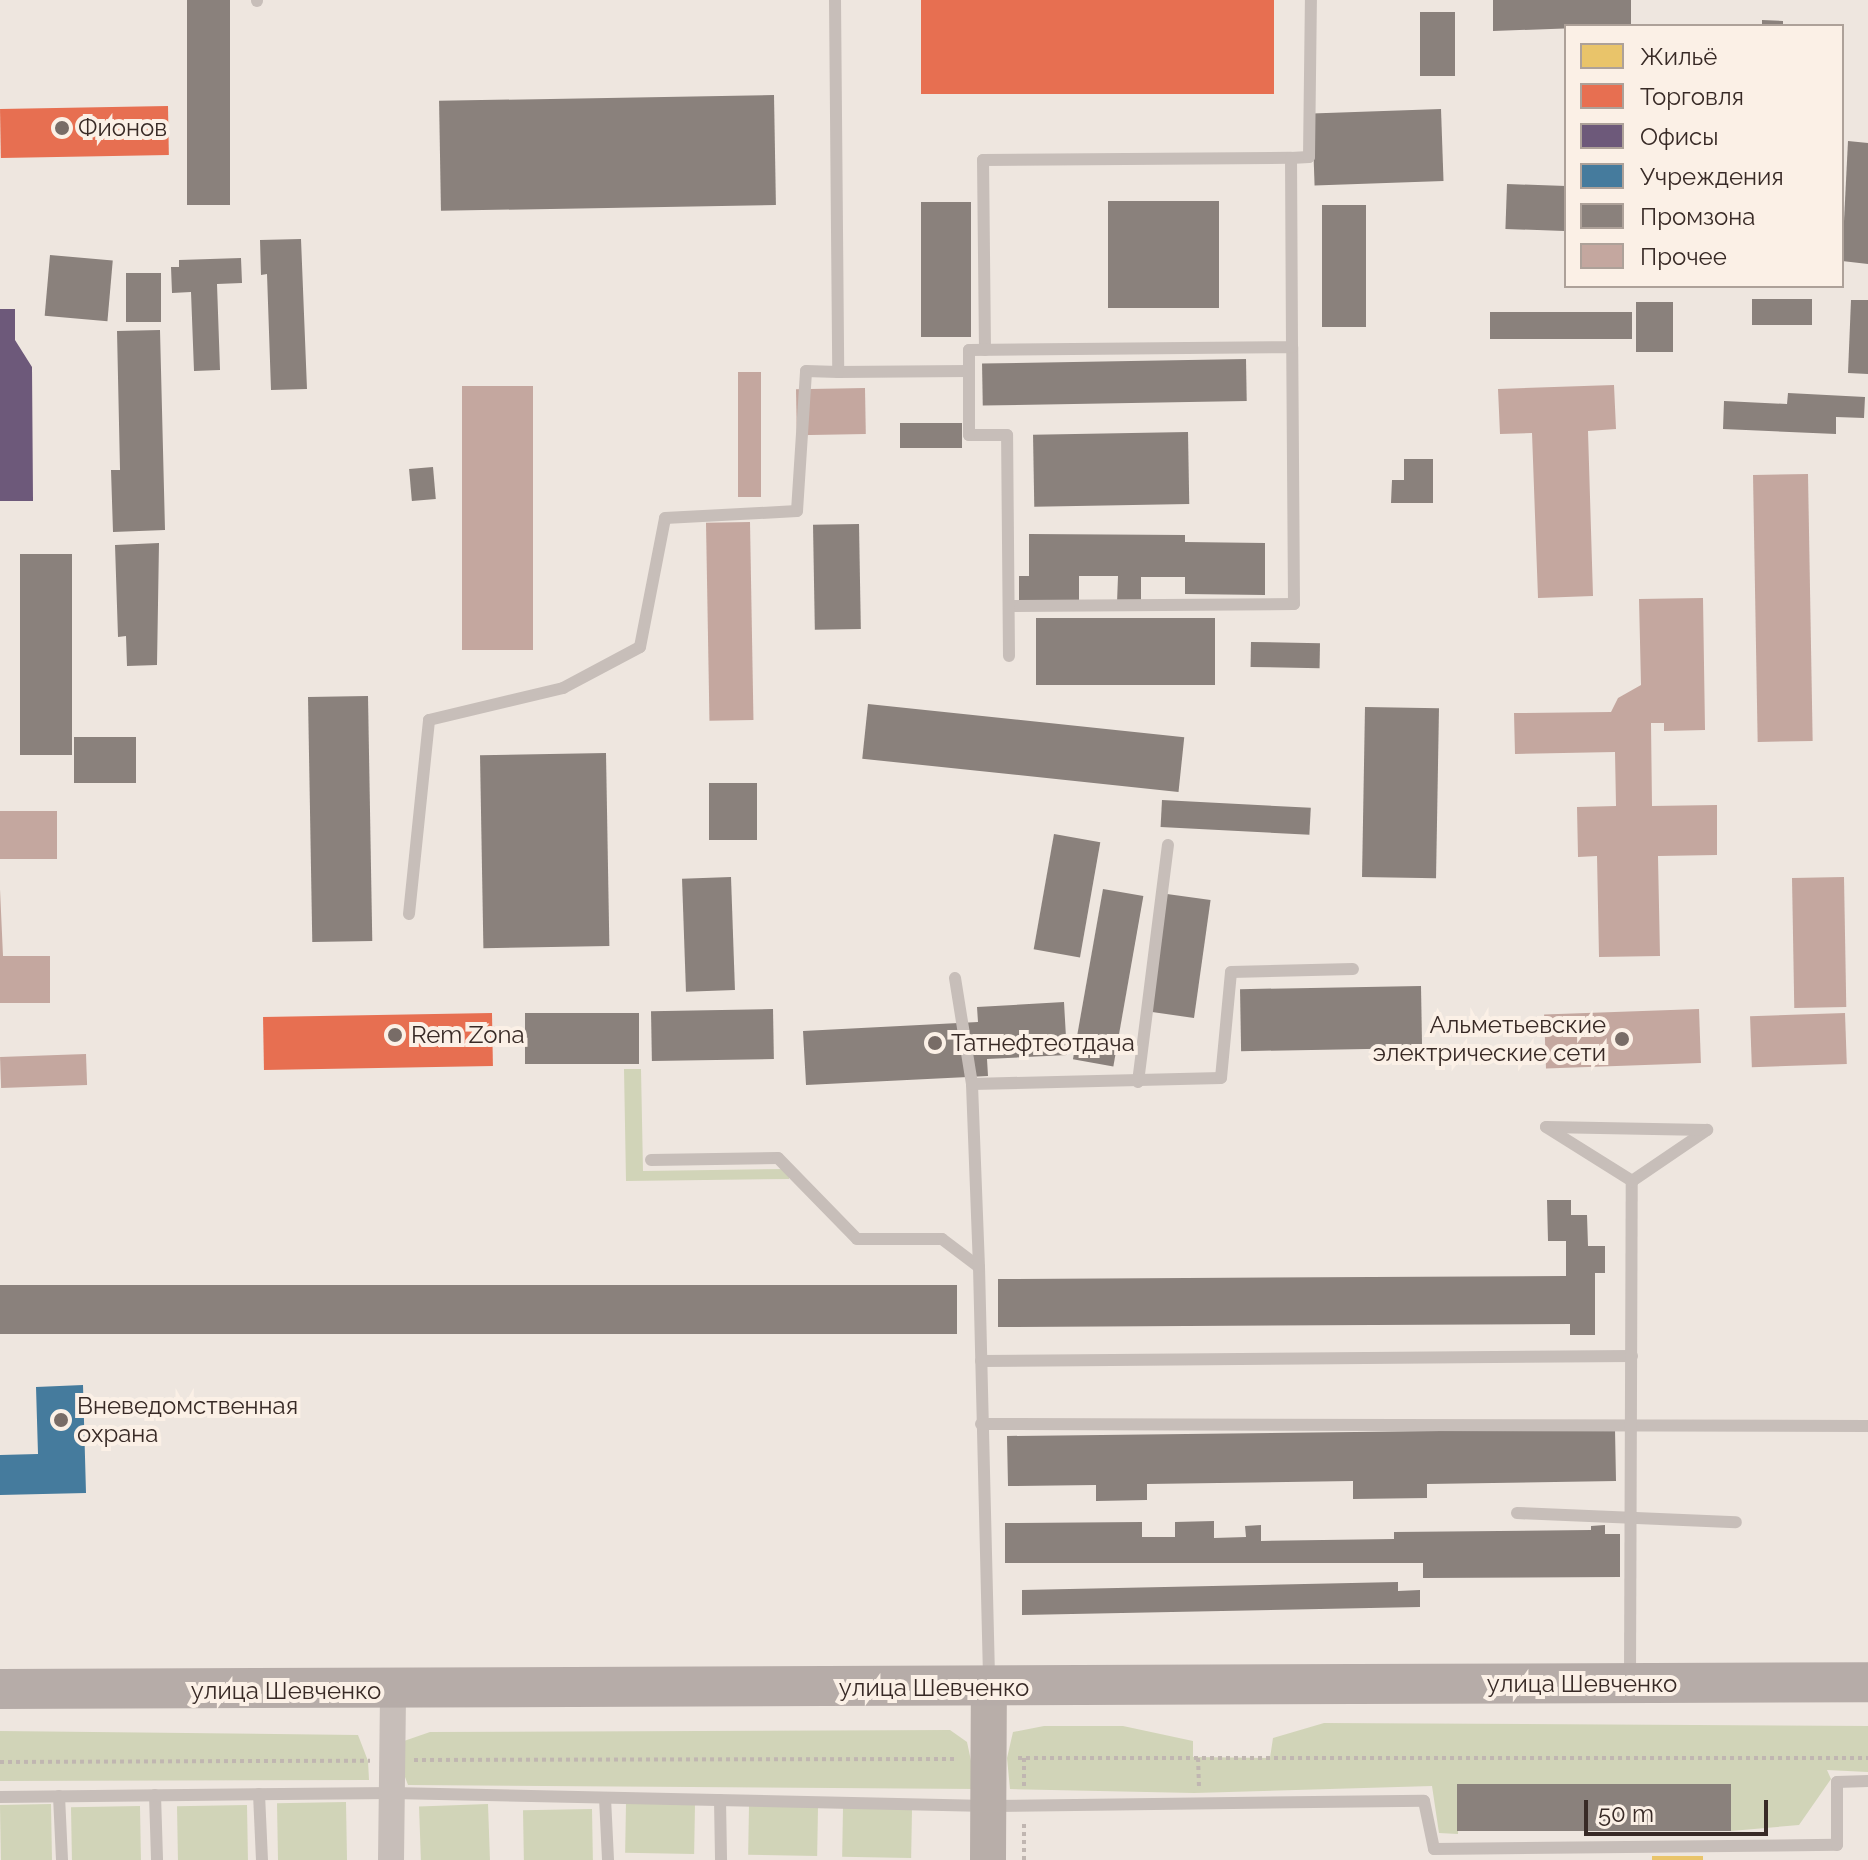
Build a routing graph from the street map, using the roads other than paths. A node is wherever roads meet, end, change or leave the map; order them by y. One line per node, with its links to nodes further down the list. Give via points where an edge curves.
1 (835, 0): 7 (lane)
2 (1311, 0): 3 (lane, via 1309,157)
3 (1291, 158): 4 (lane); 5 (lane, via 983,160)
4 (1292, 347): 5 (lane); 8 (lane, via 1294,604)
5 (985, 350): 6 (lane, via 969,350)
6 (969, 371): 7 (lane); 8 (lane, via 969,435 1007,435)
7 (838, 372): 11 (lane, via 806,371 797,511 665,518 640,647 563,688 429,720)
8 (1009, 606): 9 (lane)
9 (1009, 656)
10 (1168, 845): 14 (lane)
11 (409, 914)
12 (1353, 969): 14 (lane, via 1231,972 1221,1078)
13 (955, 978): 15 (lane)
14 (1138, 1082): 15 (lane)
15 (972, 1084): 18 (lane)
16 (651, 1160): 18 (lane, via 778,1158 857,1239 942,1239)
17 (1632, 1181): 17 (lane, via 1707,1130 1546,1127 1583,1150); 19 (lane)
18 (979, 1267): 20 (lane)
19 (1632, 1356): 20 (lane); 21 (lane)
20 (981, 1361): 22 (lane)
21 (1631, 1421): 22 (lane); 23 (lane); 25 (lane)
22 (981, 1424): 29 (lane)
23 (1868, 1426)
24 (1517, 1513): 25 (lane)
25 (1631, 1519): 26 (lane); 28 (lane)
26 (1736, 1522)
27 (1868, 1682): 28 (main road, улица Шевченко)
28 (1630, 1684): 29 (main road, улица Шевченко)
29 (989, 1688): 31 (main road, улица Шевченко); 40 (street)
30 (0, 1689): 31 (main road, улица Шевченко)
31 (393, 1691): 33 (street)
32 (1868, 1781): 41 (lane, via 1837,1782)
33 (392, 1793): 34 (lane); 38 (lane); 47 (street)
34 (259, 1794): 35 (lane); 46 (lane)
35 (155, 1795): 36 (lane); 45 (lane)
36 (59, 1796): 37 (lane); 44 (lane)
37 (0, 1797)
38 (605, 1798): 39 (lane); 48 (lane)
39 (720, 1800): 40 (lane); 49 (lane)
40 (988, 1806): 43 (lane, via 1424,1801 1434,1849); 50 (street)
41 (1837, 1845): 42 (lane); 52 (lane)
42 (1726, 1846): 43 (lane); 51 (lane)
43 (1454, 1854)
44 (62, 1860)
45 (157, 1860)
46 (262, 1860)
47 (391, 1860)
48 (608, 1860)
49 (721, 1860)
50 (988, 1860)
51 (1727, 1860)
52 (1837, 1860)

